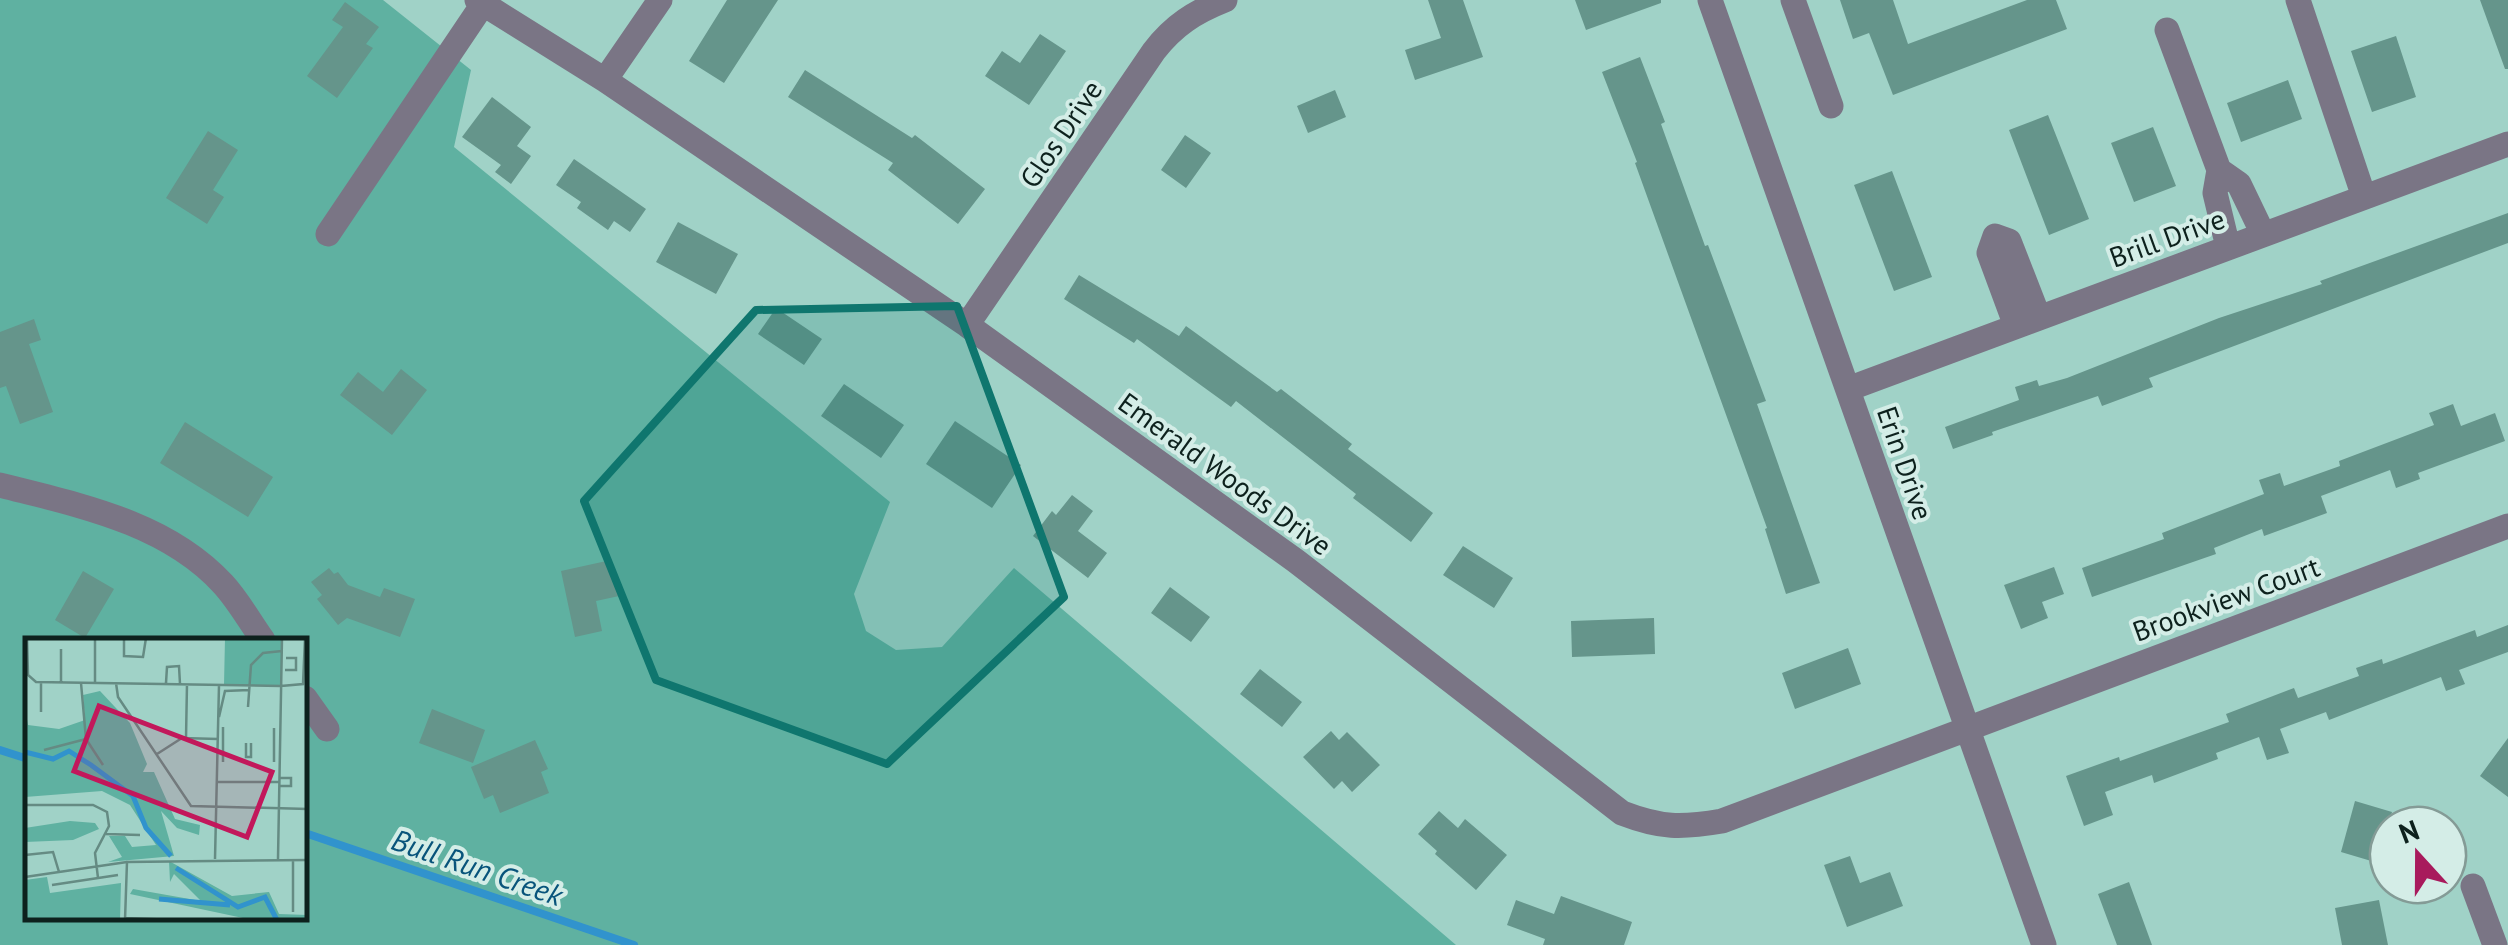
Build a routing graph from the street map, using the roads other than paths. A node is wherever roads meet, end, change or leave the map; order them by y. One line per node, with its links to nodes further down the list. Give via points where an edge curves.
1 (660, 0): 8 (street)
2 (1225, 0): 16 (street, Glos Drive, via 1196,12 1162,40)
3 (1710, 0): 17 (street, Erin Drive)
4 (1793, 0): 9 (street)
5 (2298, 0): 12 (street)
6 (480, 2): 8 (street, Emerald Woods Drive); 13 (street)
7 (2166, 30): 11 (street)
8 (605, 80): 16 (street, Emerald Woods Drive)
9 (1832, 106)
10 (2508, 144): 12 (street, Brill Drive)
11 (2220, 170): 14 (street, via 2238,184); 15 (street, via 2216,193)
12 (2364, 197): 14 (street, Brill Drive)
13 (328, 234)
14 (2263, 234): 15 (street, Brill Drive)
15 (2228, 248): 17 (street, Brill Drive)
16 (967, 325): 23 (street, Emerald Woods Drive, via 1296,561 1622,813 1682,828 1722,821)
17 (1848, 389): 23 (street, Erin Drive)
18 (0, 485): 20 (street, via 172,540 223,584)
19 (2508, 526): 23 (street, Brookview Court)
20 (262, 638)
21 (308, 702): 22 (street)
22 (327, 728)
23 (1966, 729): 25 (street, Erin Drive)
24 (2473, 886): 26 (street)
25 (2044, 945)
26 (2496, 945)

